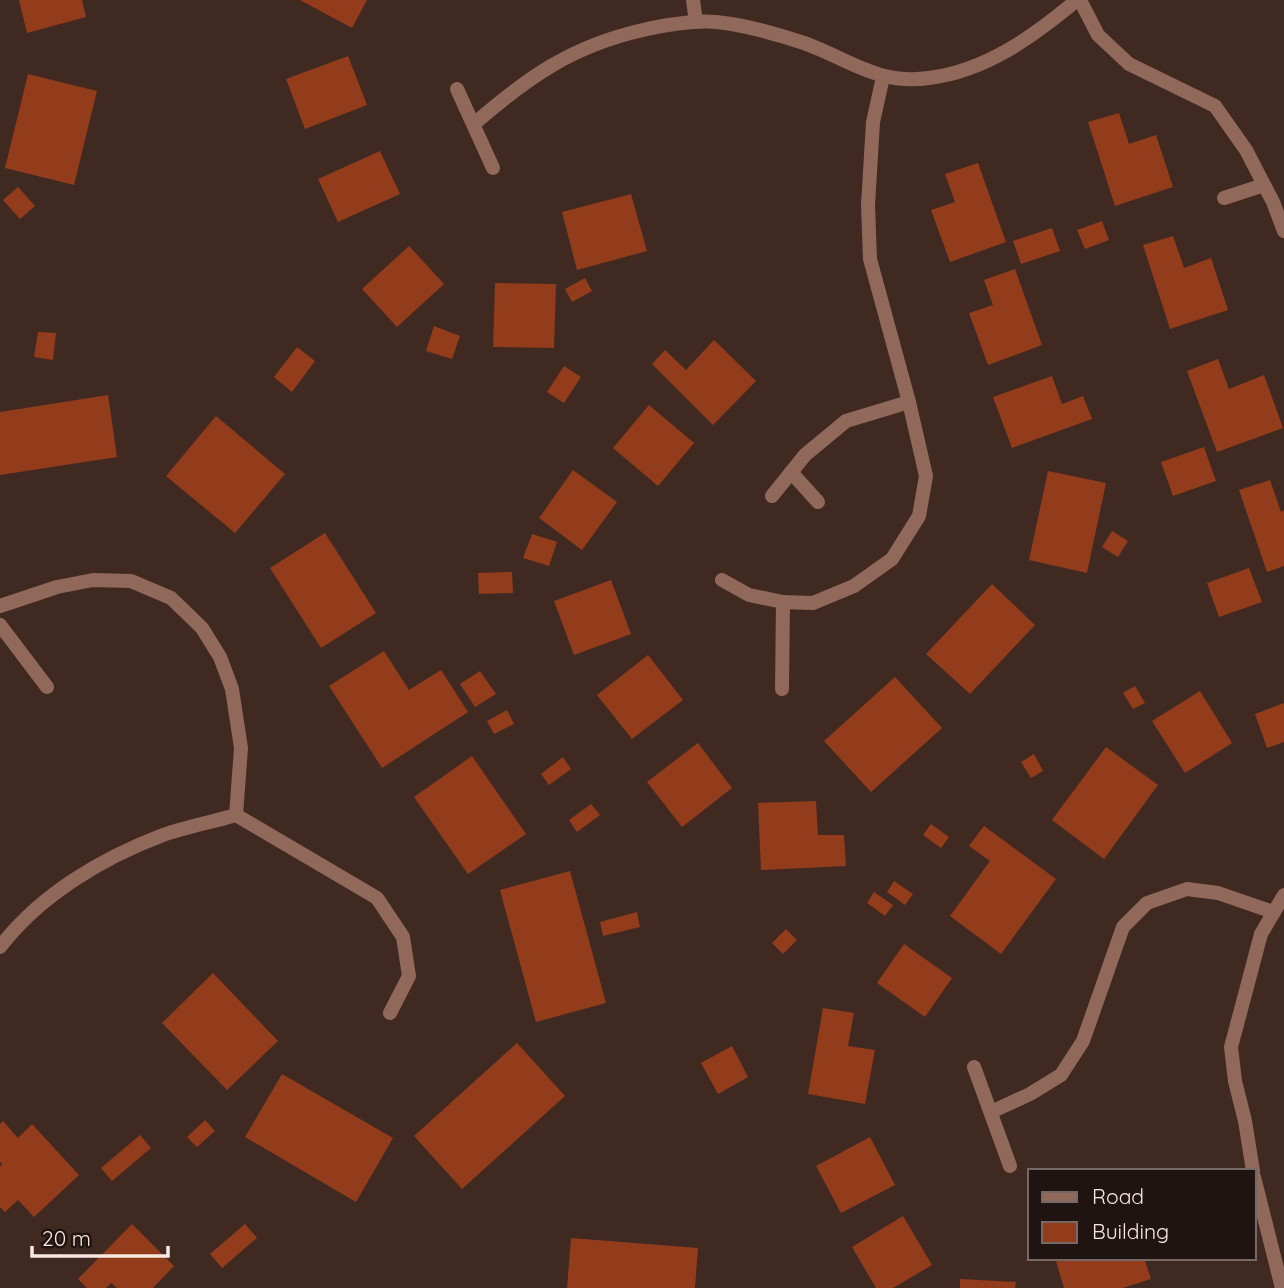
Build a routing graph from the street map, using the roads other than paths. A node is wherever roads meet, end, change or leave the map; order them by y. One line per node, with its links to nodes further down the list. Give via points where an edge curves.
1 (693, 0): 3 (street)
2 (1078, 0): 4 (street, via 1038,33 977,66 928,79); 8 (street, via 1098,35 1129,64 1215,106)
3 (696, 22): 4 (street, via 717,22 805,43); 6 (street, via 610,38 557,61 513,90)
4 (883, 78): 11 (street, via 873,122 870,259)
5 (457, 89): 6 (street)
6 (474, 124): 7 (street)
7 (493, 168)
8 (1264, 185): 9 (street); 10 (street)
9 (1224, 198)
10 (1284, 230)
11 (909, 402): 12 (street, via 846,421); 16 (street, via 926,475 919,516 892,559 854,586 813,603)
12 (791, 472): 13 (street); 14 (street)
13 (772, 496)
14 (818, 502)
15 (722, 580): 16 (street, via 749,595)
16 (783, 602): 20 (street)
17 (0, 606): 21 (street, via 93,580 131,581 172,597 202,628 232,689 241,748)
18 (0, 625): 19 (street)
19 (47, 687)
20 (782, 689)
21 (236, 815): 24 (street, via 164,835 114,856 74,880 17,925); 25 (street, via 377,898 403,937 410,976)
22 (1284, 895): 23 (street)
23 (1273, 912): 27 (street, via 1218,893 1187,889 1147,903 1123,927 1083,1041 1061,1074); 29 (street, via 1258,944 1231,1047)
24 (0, 947)
25 (390, 1013)
26 (974, 1067): 27 (street)
27 (991, 1112): 28 (street)
28 (1010, 1166)
29 (1253, 1169)
30 (1256, 1185): 31 (street)
31 (1282, 1288)

